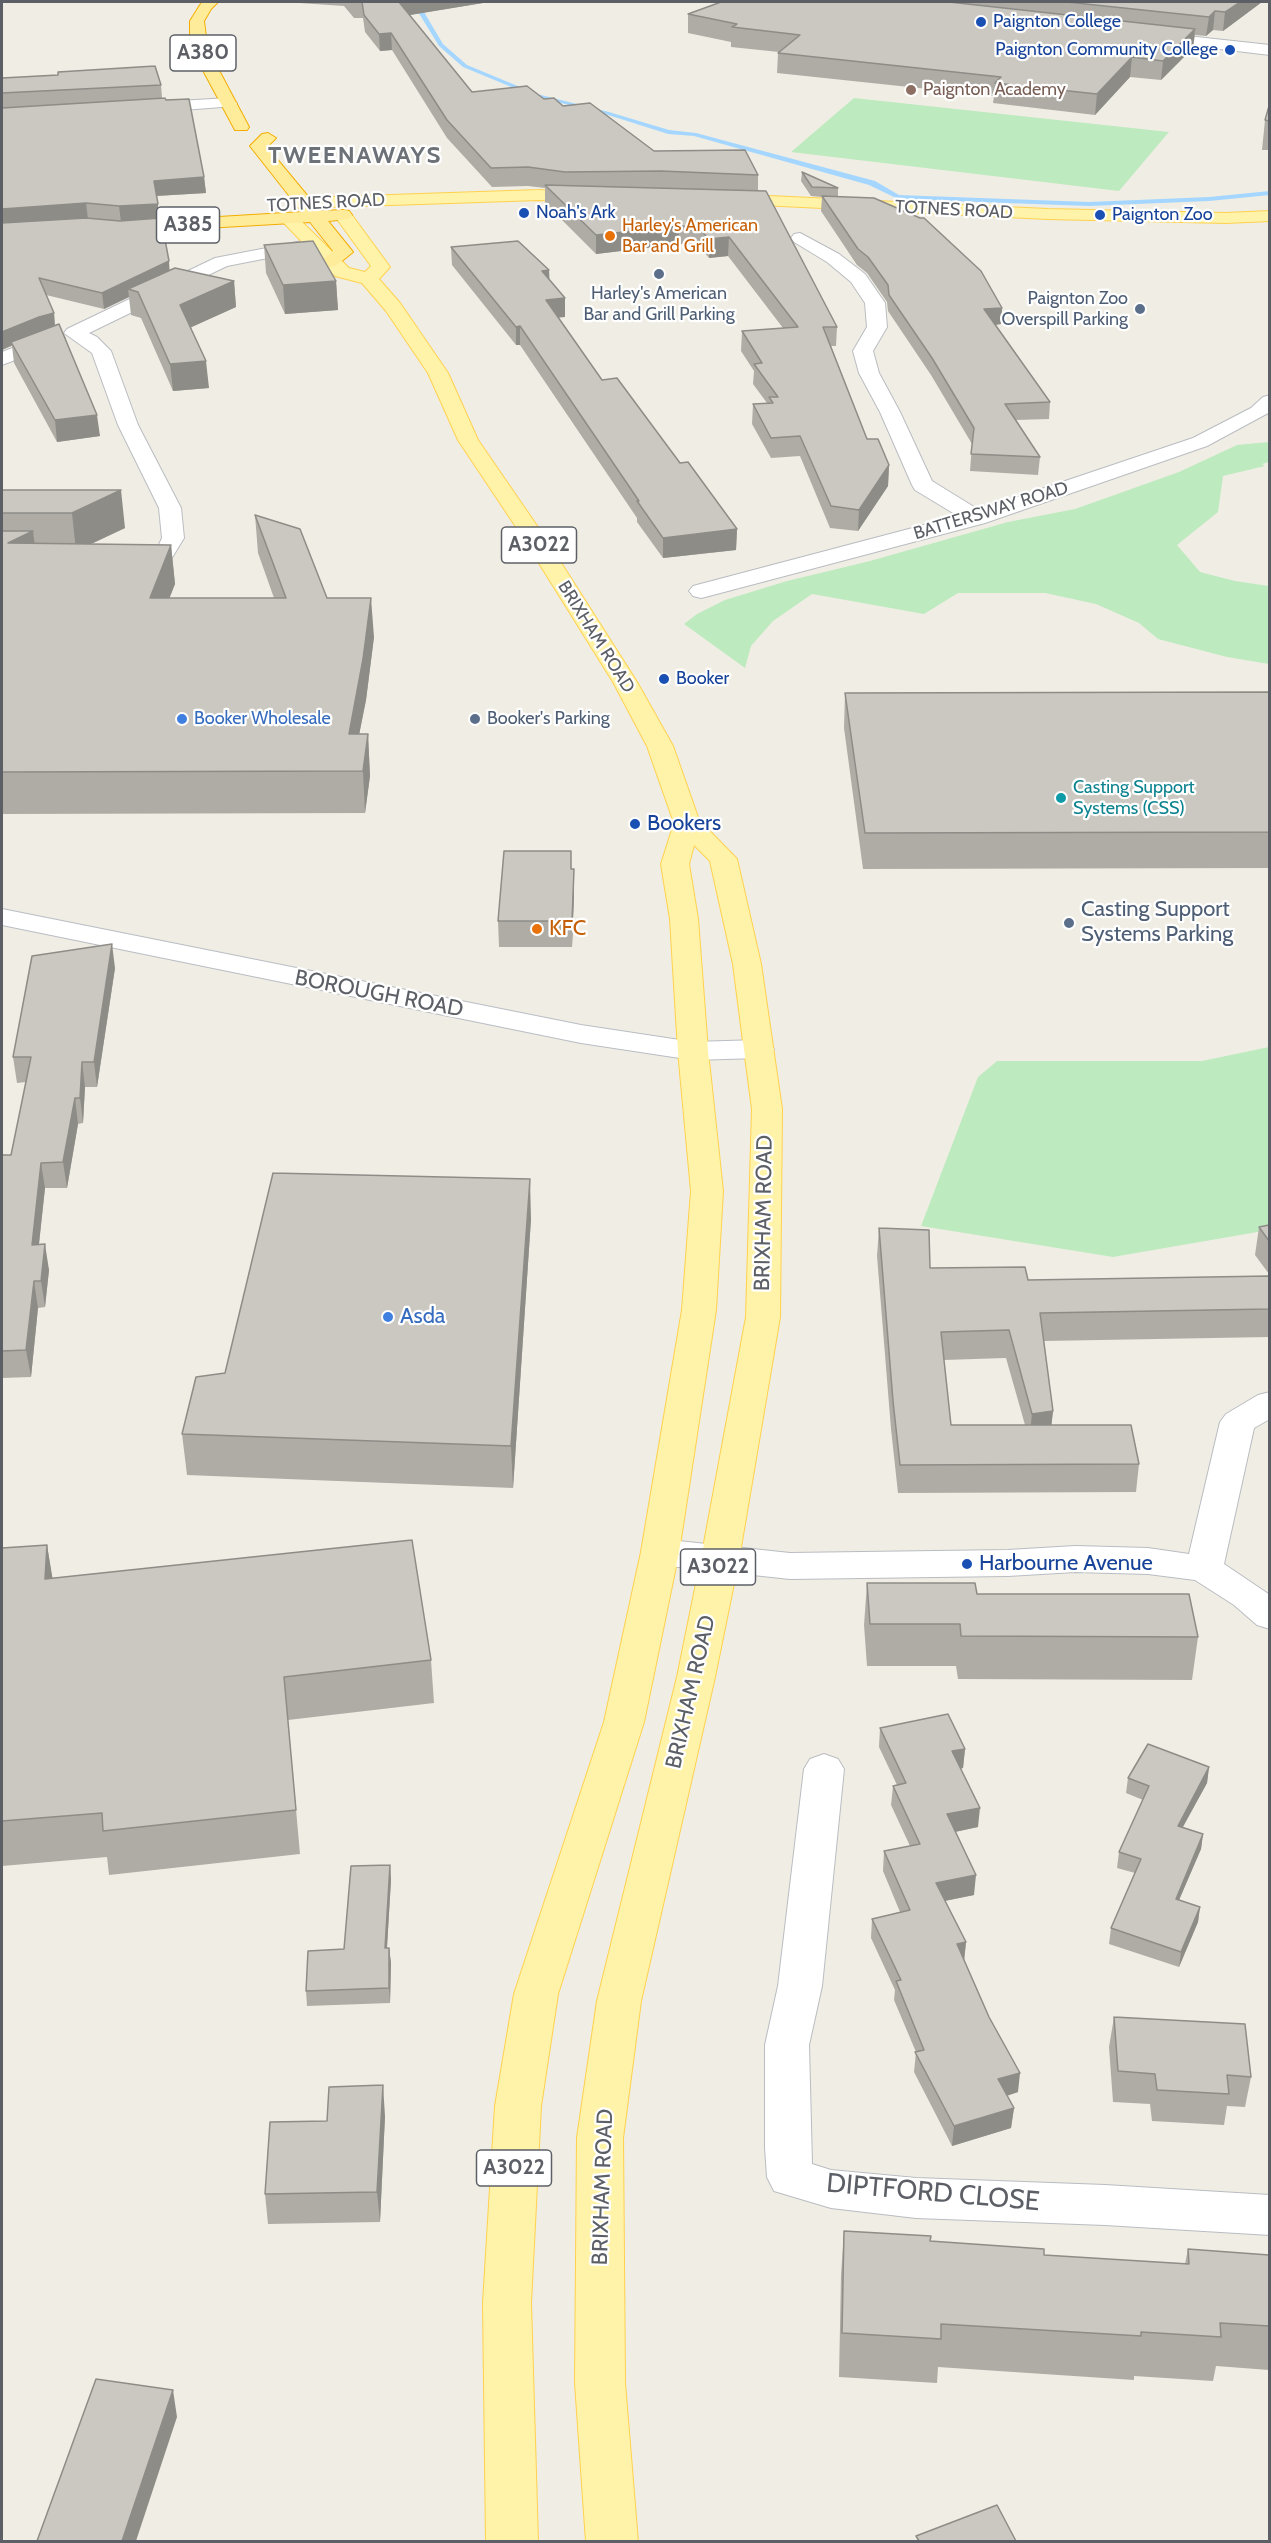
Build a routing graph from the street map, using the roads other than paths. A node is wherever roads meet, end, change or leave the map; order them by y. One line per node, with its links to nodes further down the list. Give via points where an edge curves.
1 (211, 2): 4 (highway, A380, via 197,21 198,37)
2 (1135, 35): 3 (street)
3 (1269, 50)
4 (229, 104): 5 (street); 6 (highway, A380)
5 (133, 108)
6 (241, 127): 7 (highway); 8 (highway, via 230,136)
7 (268, 138): 9 (highway); 15 (highway, via 258,146)
8 (236, 145)
9 (299, 170)
10 (315, 186): 14 (highway)
11 (606, 197): 14 (main road, TOTNES ROAD, via 565,198 540,205)
12 (708, 198): 17 (main road, TOTNES ROAD)
13 (1269, 207): 17 (main road, TOTNES ROAD)
14 (338, 208): 15 (highway, TOTNES ROAD / A385); 23 (main road, via 381,267)
15 (311, 210): 16 (highway, TOTNES ROAD / A385); 22 (highway, via 345,252)
16 (283, 212): 19 (highway, TOTNES ROAD / A385, via 121,229); 21 (main road)
17 (1163, 216): 18 (main road, TOTNES ROAD)
18 (1269, 216)
19 (102, 224)
20 (800, 238): 28 (street, via 858,278 876,303 877,327 863,351 869,373 923,485)
21 (313, 245): 22 (main road); 24 (street, via 213,259)
22 (330, 261): 23 (main road, via 342,272)
23 (369, 279): 31 (main road, BRIXHAM ROAD / A3022, via 438,373 468,440 625,682 660,746)
24 (75, 333): 25 (street); 26 (street, via 49,339); 29 (street, via 101,351 128,425 170,508 172,538 162,556)
25 (13, 334)
26 (2, 359)
27 (1269, 401): 28 (street, BATTERSWAY ROAD, via 1258,412 1200,442)
28 (977, 518): 30 (street, BATTERSWAY ROAD)
29 (109, 561)
30 (701, 591)
31 (687, 823): 33 (main road, BRIXHAM ROAD / A3022, via 723,859 747,964); 34 (main road, A3022, via 675,864 684,919)
32 (2, 917): 34 (street, BOROUGH ROAD, via 569,1032)
33 (759, 1049): 34 (street, BOROUGH ROAD); 37 (main road, BRIXHAM ROAD / A3022, via 767,1110 763,1317)
34 (693, 1051): 36 (main road, A3022, via 706,1203 699,1310)
35 (1269, 1403): 38 (street, via 1238,1422)
36 (660, 1552): 37 (street); 42 (main road, A3022, via 624,1722 536,1994 518,2106 507,2303)
37 (720, 1558): 38 (street, via 790,1566 1075,1558 1148,1561); 43 (main road, BRIXHAM ROAD / A3022, via 696,1677 619,2001 600,2138 600,2383)
38 (1204, 1569): 39 (street, via 1247,1596)
39 (1269, 1616)
40 (824, 1769): 41 (street, DIPTFORD CLOSE, via 800,1986 786,2045 790,2177 831,2189 916,2198)
41 (1269, 2215)
42 (512, 2541)
43 (612, 2541)

